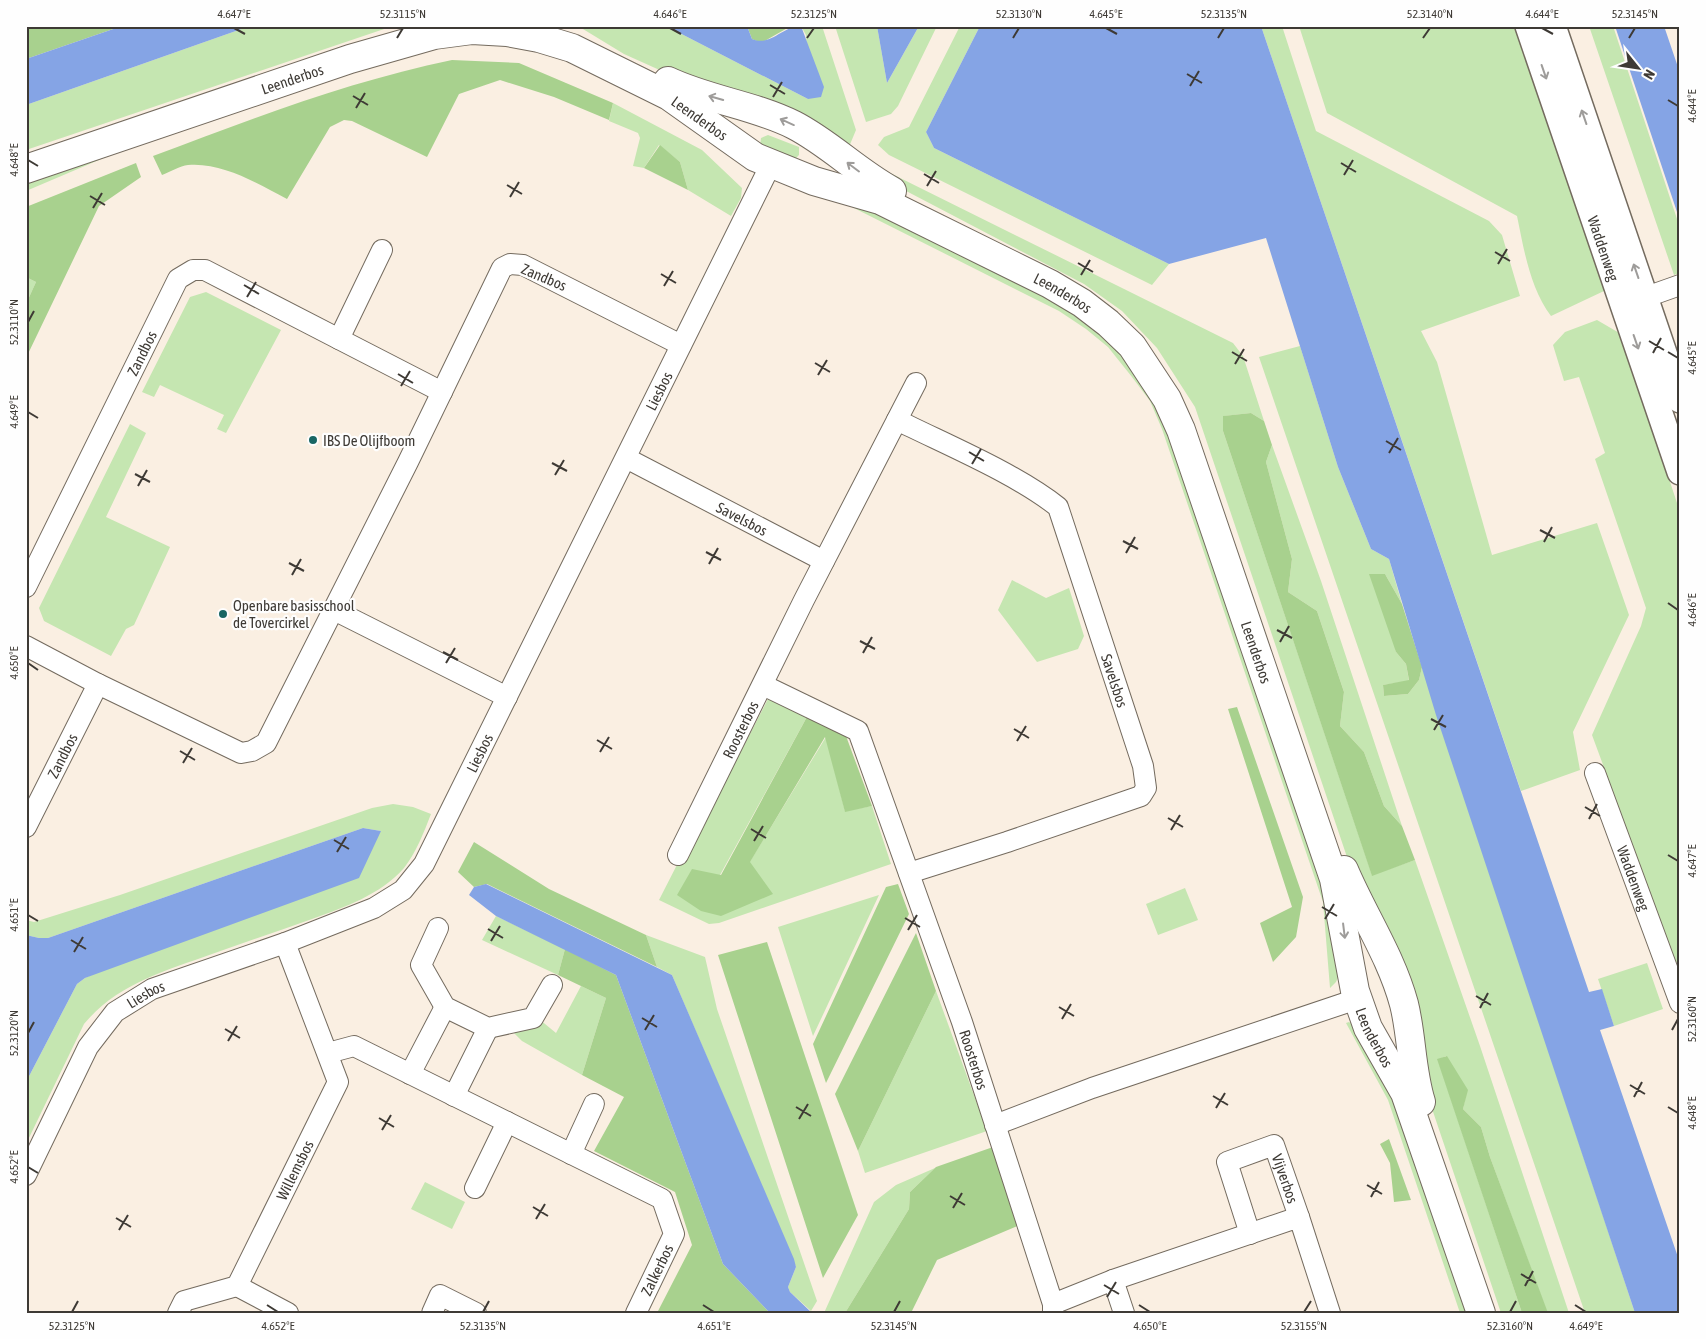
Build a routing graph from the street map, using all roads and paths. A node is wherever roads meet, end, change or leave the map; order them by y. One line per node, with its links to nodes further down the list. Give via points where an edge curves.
1 (412, 26): 8 (main road, Leenderbos)
2 (543, 26): 5 (main road, Leenderbos, one-way to 2, via 679,85 570,34)
3 (1528, 26): 14 (street, Waddenweg, one-way to 14)
4 (1553, 26): 14 (street, Waddenweg, one-way to 4)
5 (763, 112): 6 (main road, Leenderbos, one-way to 5, via 796,126); 7 (main road, via 746,121 739,133)
6 (823, 144): 11 (main road, via 823,166 818,173); 36 (main road, Leenderbos, one-way to 6, via 1344,871 1192,423 1178,390 1155,353 1119,318 1069,281 870,180)
7 (742, 148): 9 (main road, Leenderbos); 10 (main road, Leenderbos, via 669,96 572,48 507,32 472,30 434,36 350,59)
8 (26, 156)
9 (771, 164): 11 (main road, Leenderbos); 16 (street, Liesbos)
10 (26, 169)
11 (802, 176): 37 (main road, Leenderbos, one-way to 37, via 880,200 1050,284 1108,322 1132,346 1151,372 1181,430 1334,879)
12 (382, 250): 15 (street)
13 (1680, 286): 14 (street)
14 (1634, 301): 19 (street, Waddenweg); 22 (street, Waddenweg, one-way to 22)
15 (339, 339): 18 (street, Zandbos); 24 (street, Zandbos, via 205,270 193,270 178,279)
16 (681, 345): 18 (street, Zandbos, via 523,265 510,264 502,268); 21 (street, Liesbos)
17 (916, 383): 20 (street)
18 (442, 392): 25 (street, Zandbos)
19 (1680, 400)
20 (897, 420): 23 (street); 33 (street, Savelsbos, via 989,466 1058,507 1143,766 1146,788 1141,796)
21 (626, 458): 23 (street, Savelsbos); 29 (street, Liesbos)
22 (1680, 472)
23 (824, 561): 28 (street, Roosterbos)
24 (26, 587)
25 (334, 610): 27 (street, Zandbos, via 266,743 252,751 241,753); 29 (street)
26 (26, 646): 27 (street, Zandbos)
27 (98, 684): 31 (street, Zandbos)
28 (762, 685): 32 (street, Roosterbos); 33 (street, Roosterbos, via 858,732)
29 (507, 697): 35 (street, Liesbos, via 424,864 403,890 374,908)
30 (1595, 773): 39 (street, Waddenweg)
31 (26, 827)
32 (678, 855)
33 (909, 873): 50 (street, Roosterbos)
34 (438, 928): 41 (street, via 421,965)
35 (285, 943): 45 (street, Willemsbos); 52 (street, Liesbos, via 152,989 115,1012 88,1047)
36 (1389, 963): 37 (main road, via 1366,952 1359,954); 42 (main road, Leenderbos)
37 (1350, 969): 40 (main road, Leenderbos)
38 (552, 985): 43 (street, via 534,1018)
39 (1678, 990)
40 (1357, 999): 44 (main road, Leenderbos); 50 (street, via 1101,1085)
41 (445, 1008): 43 (street); 46 (street)
42 (1407, 1021): 44 (main road, via 1398,1033 1389,1038 1380,1038); 67 (main road, Leenderbos, via 1420,1100)
43 (488, 1028): 47 (street)
44 (1368, 1028): 66 (main road, Leenderbos, via 1405,1093)
45 (328, 1053): 46 (street, via 354,1046); 57 (street, Willemsbos, via 338,1082)
46 (410, 1074): 47 (street)
47 (454, 1096): 49 (street)
48 (594, 1104): 51 (street)
49 (507, 1122): 51 (street); 53 (street)
50 (995, 1125): 59 (street, Vijverbos)
51 (571, 1154): 63 (street, Zalkerbos, via 662,1198 674,1234)
52 (26, 1175)
53 (475, 1188)
54 (1299, 1218): 55 (street, Vijverbos); 55 (street, Vijverbos, via 1274,1145 1227,1162); 65 (street, Vijverbos)
55 (1250, 1234): 56 (street, Vijverbos)
56 (1113, 1280): 59 (street, Vijverbos); 64 (street)
57 (237, 1286): 60 (street, via 184,1301); 61 (street)
58 (436, 1304): 62 (street)
59 (1053, 1308)
60 (178, 1313)
61 (288, 1313)
62 (476, 1313)
63 (636, 1313)
64 (1124, 1313)
65 (1330, 1313)
66 (1480, 1313)
67 (1494, 1313)

